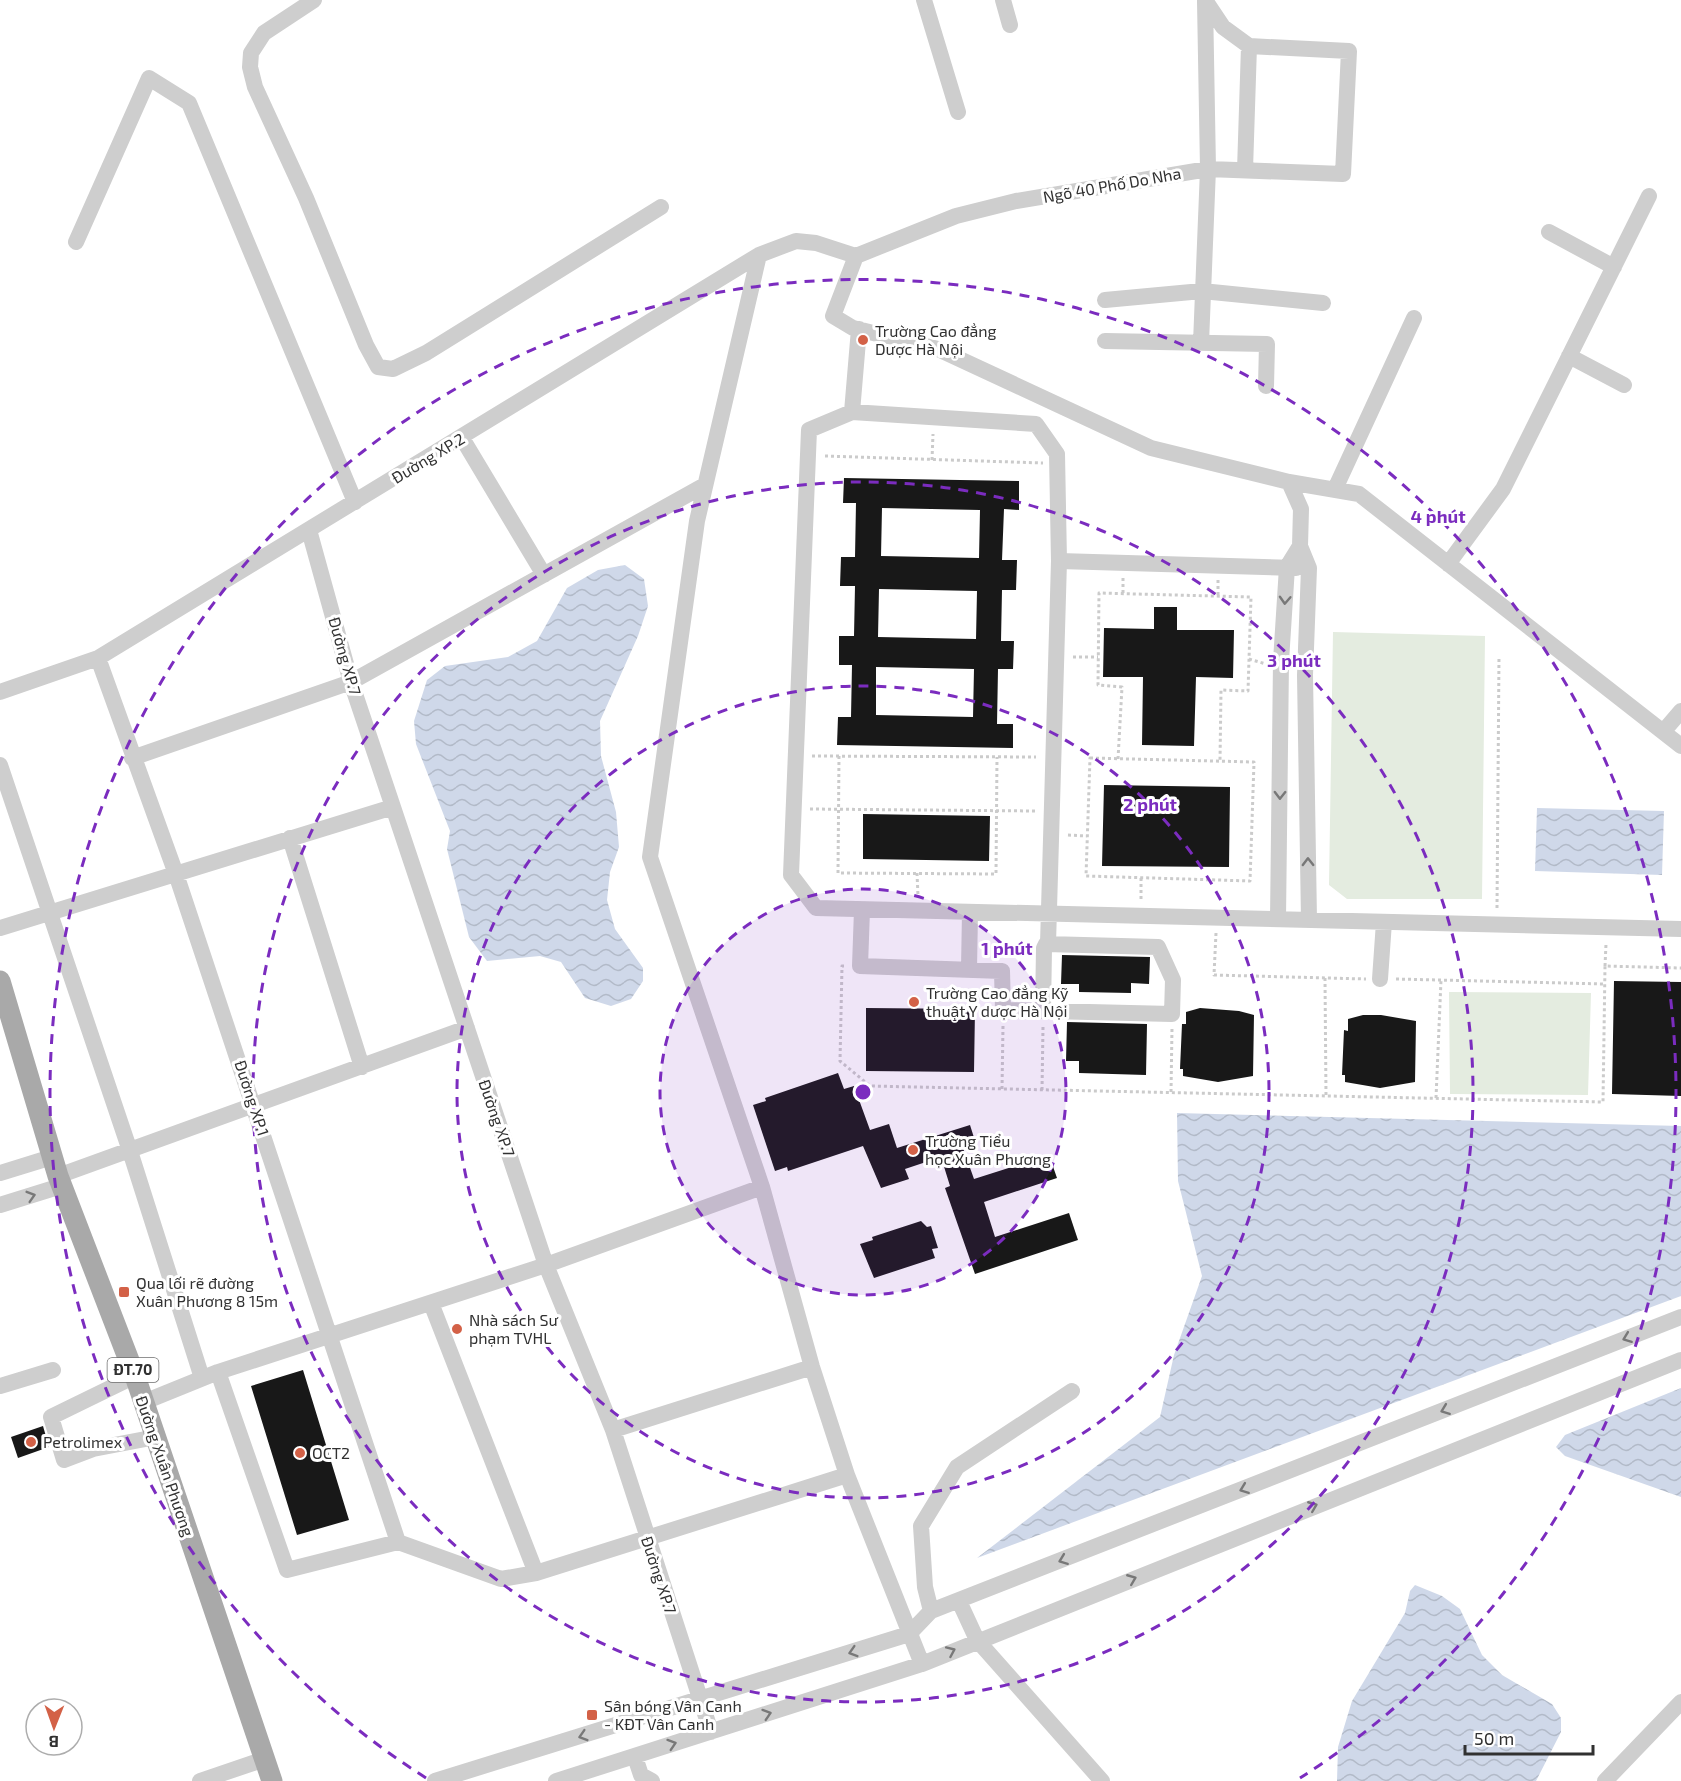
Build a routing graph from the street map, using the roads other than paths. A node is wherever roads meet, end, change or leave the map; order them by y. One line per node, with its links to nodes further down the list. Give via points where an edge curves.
1 (314, 0): 11 (street, via 264,33 250,53 250,67 255,87 378,367 393,369 426,353)
2 (924, 0): 7 (street)
3 (1003, 0): 5 (street)
4 (1205, 0): 6 (street, via 1223,27); 8 (street)
5 (1010, 25)
6 (1249, 46): 9 (street); 9 (street, Ngõ 40 Phố Do Nha, via 1349,51 1343,174)
7 (958, 112)
8 (1208, 169): 9 (street, Ngõ 40 Phố Do Nha); 15 (street, Ngõ 40 Phố Do Nha, via 1016,201 956,216); 17 (street)
9 (1245, 170)
10 (1649, 196): 16 (street)
11 (661, 207)
12 (1548, 232): 16 (street)
13 (76, 242): 32 (street, via 149,78 189,103)
14 (759, 255): 15 (street, Đường XP.2, via 796,241); 28 (street, Đường XP.2); 30 (street)
15 (856, 256): 21 (street, via 832,316)
16 (1614, 267): 24 (street)
17 (1202, 291): 18 (street); 19 (street); 23 (street)
18 (1105, 300)
19 (1323, 303)
20 (1414, 318): 31 (street)
21 (859, 336): 27 (street); 29 (street, via 938,349 1151,448)
22 (1105, 341): 23 (street)
23 (1201, 343): 25 (street, via 1267,344)
24 (1569, 356): 26 (street); 36 (street, via 1503,489)
25 (1266, 386)
26 (1624, 386)
27 (852, 412): 35 (street, via 1036,424 1056,454); 51 (street, via 809,429 791,874 816,908)
28 (462, 438): 32 (street, Đường XP.2); 39 (street)
29 (1289, 482): 31 (street); 34 (street, via 1301,509)
30 (705, 485): 39 (street); 71 (street, via 650,857)
31 (1335, 489): 36 (street, via 1359,494)
32 (356, 502): 33 (street, Đường XP.2)
33 (309, 530): 40 (street, Đường XP.2); 41 (street, Đường XP.7)
34 (1300, 546): 37 (street); 38 (street)
35 (1059, 561): 37 (street); 54 (street)
36 (1448, 564): 44 (street)
37 (1287, 567): 38 (street); 55 (street, one-way to 55, via 1281,661)
38 (1309, 568): 56 (street, one-way to 38, via 1305,675)
39 (544, 575): 41 (street)
40 (98, 658): 42 (street, Đường XP.2); 46 (street, Đường XP.1)
41 (351, 682): 46 (street); 48 (street, Đường XP.7)
42 (0, 692)
43 (1681, 711): 44 (street)
44 (1663, 732): 45 (street)
45 (1681, 746)
46 (132, 758): 50 (street, Đường XP.1)
47 (0, 765): 52 (street)
48 (393, 807): 49 (street); 65 (street, Đường XP.7)
49 (290, 838): 50 (street); 66 (street)
50 (177, 874): 52 (street); 67 (street, Đường XP.1)
51 (862, 909): 53 (street); 61 (street, via 860,966)
52 (51, 912): 58 (street); 68 (street)
53 (970, 912): 54 (street); 61 (street)
54 (1049, 914): 55 (street); 60 (street)
55 (1278, 919): 56 (street)
56 (1309, 920): 57 (street)
57 (1384, 922): 59 (street); 62 (street)
58 (0, 928)
59 (1681, 929)
60 (1048, 944): 64 (street, via 1044,948); 64 (street, via 1158,947 1173,980 1172,1014)
61 (969, 969): 64 (street, via 1002,971 1003,1010)
62 (1380, 979)
63 (0, 981): 70 (main road, Đường Xuân Phương / ĐT.70)
64 (1043, 1011)
65 (467, 1028): 66 (street); 73 (street, Đường XP.7)
66 (362, 1067): 67 (street)
67 (255, 1107): 68 (street); 76 (street, Đường XP.1)
68 (130, 1151): 70 (street); 82 (street)
69 (0, 1173): 70 (street)
70 (57, 1173): 72 (street, one-way to 70); 81 (main road, Đường Xuân Phương / ĐT.70)
71 (762, 1187): 73 (street); 78 (street)
72 (0, 1205)
73 (546, 1265): 74 (street); 86 (street, Đường XP.7)
74 (431, 1303): 76 (street); 91 (street)
75 (1681, 1317): 92 (street, one-way to 92)
76 (328, 1336): 80 (street); 90 (street, Đường XP.1)
77 (1681, 1360): 95 (street, one-way to 77)
78 (812, 1367): 86 (street); 88 (street)
79 (53, 1370): 83 (street)
80 (218, 1372): 82 (street); 90 (street, via 287,1570)
81 (135, 1376): 85 (main road, Đường Xuân Phương / ĐT.70); 87 (street, via 51,1417 64,1460 93,1449)
82 (202, 1378): 85 (street)
83 (0, 1386)
84 (1072, 1391): 93 (street, via 957,1467 925,1516 920,1541)
85 (144, 1402): 87 (main road, Đường Xuân Phương / ĐT.70)
86 (613, 1430): 89 (street, Đường XP.7)
87 (156, 1437): 101 (main road, Đường Xuân Phương / ĐT.70)
88 (847, 1475): 89 (street); 94 (street)
89 (647, 1538): 91 (street); 97 (street, Đường XP.7)
90 (398, 1542): 91 (street, via 501,1579)
91 (536, 1573)
92 (959, 1601): 93 (street); 95 (street)
93 (931, 1611): 94 (street)
94 (909, 1634): 96 (street); 97 (street, one-way to 97)
95 (977, 1640): 96 (street, one-way to 95); 107 (street)
96 (922, 1664): 99 (street, one-way to 96)
97 (699, 1700): 99 (street, Đường XP.7); 105 (street, one-way to 105)
98 (1678, 1710): 108 (street)
99 (711, 1732): 100 (street, one-way to 99)
100 (635, 1756): 102 (street); 106 (street, via 641,1775)
101 (265, 1759): 103 (street); 104 (main road, Đường Xuân Phương / ĐT.70)
102 (565, 1780)
103 (200, 1781)
104 (272, 1781)
105 (435, 1781)
106 (652, 1781)
107 (1102, 1781)
108 (1605, 1781)

